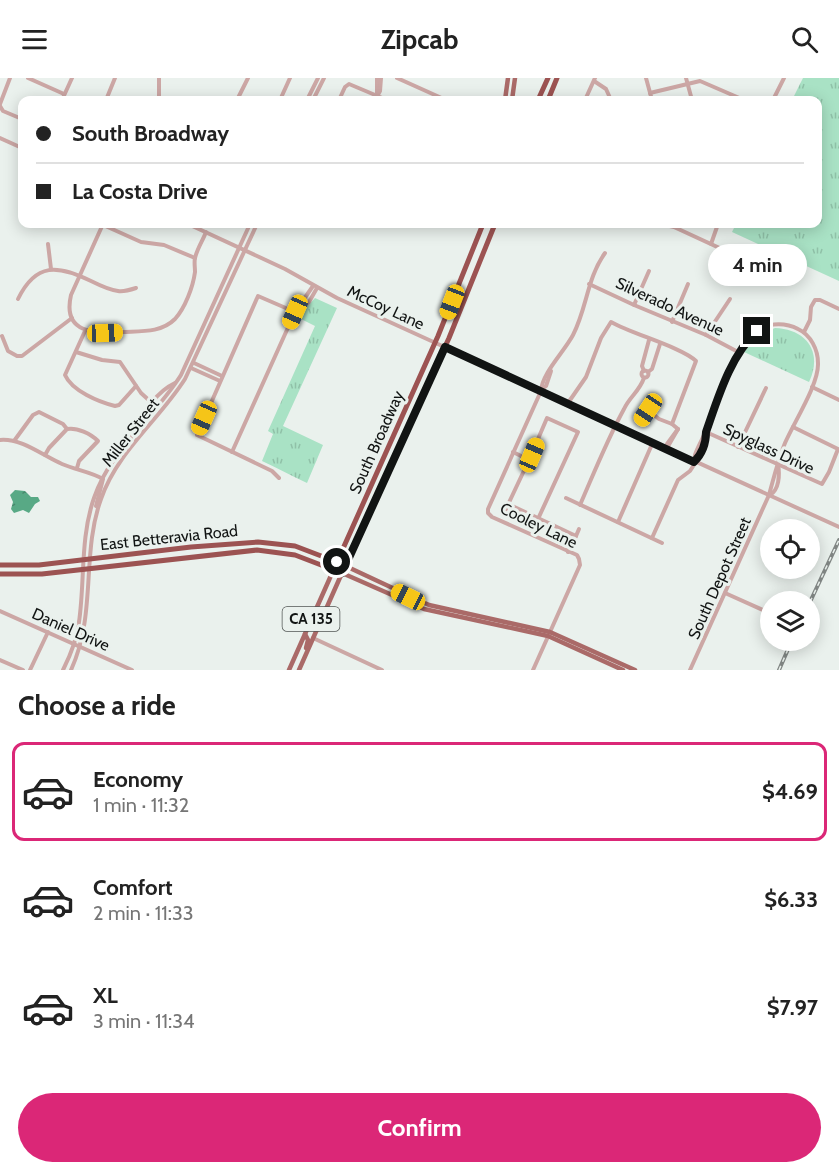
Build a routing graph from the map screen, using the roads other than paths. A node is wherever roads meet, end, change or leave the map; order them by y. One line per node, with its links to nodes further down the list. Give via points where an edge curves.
1 (10, 78): 42 (street)
2 (28, 78): 21 (street)
3 (72, 78): 21 (street)
4 (115, 78): 22 (street)
5 (159, 78): 23 (street)
6 (248, 78): 24 (street)
7 (290, 78): 25 (street)
8 (318, 78): 26 (street)
9 (324, 78): 27 (street)
10 (379, 78): 30 (street)
11 (397, 78): 31 (street)
12 (508, 78): 32 (main road)
13 (515, 78): 33 (main road)
14 (548, 78): 34 (highway)
15 (557, 78): 35 (highway)
16 (646, 78): 20 (street)
17 (784, 78): 41 (street)
18 (595, 79): 36 (street); 37 (street)
19 (687, 80): 20 (street); 39 (street); 40 (street, via 705,82)
20 (650, 93): 38 (street)
21 (64, 94)
22 (108, 96)
23 (159, 96)
24 (239, 96)
25 (282, 96)
26 (309, 96)
27 (315, 96)
28 (341, 96): 29 (street, via 347,84 351,84)
29 (372, 96)
30 (376, 96)
31 (437, 96)
32 (506, 96)
33 (513, 96)
34 (540, 96)
35 (550, 96)
36 (587, 96)
37 (609, 96)
38 (651, 96)
39 (691, 96)
40 (735, 96)
41 (775, 96)
42 (0, 105): 43 (street, via 3,111)
43 (18, 117)
44 (0, 138): 45 (street)
45 (18, 146)
46 (100, 228): 64 (street)
47 (111, 228): 61 (street, via 141,242 164,245)
48 (197, 228): 55 (street, McCoy Lane)
49 (248, 228): 58 (street, Miller Street)
50 (255, 228): 59 (street, Miller Street)
51 (481, 228): 82 (highway, South Broadway / CA 135)
52 (493, 228): 84 (highway, South Broadway / CA 135)
53 (676, 228): 57 (street)
54 (717, 228): 57 (street)
55 (206, 232): 58 (street, McCoy Lane); 61 (street)
56 (48, 244): 62 (street)
57 (711, 244): 65 (street)
58 (239, 247): 59 (street, McCoy Lane); 90 (street, Miller Street)
59 (245, 250): 68 (street, McCoy Lane); 87 (street, Miller Street)
60 (605, 253): 66 (street)
61 (195, 258): 77 (street, via 188,295 179,314 168,324 151,331)
62 (51, 269): 64 (street); 71 (street, via 33,277)
63 (649, 271): 72 (street)
64 (80, 275): 69 (street, via 113,290); 75 (street, via 69,303)
65 (778, 275)
66 (589, 284): 72 (street, Silverado Avenue); 94 (street, via 573,336)
67 (688, 284): 76 (street)
68 (315, 287): 74 (street, via 309,302); 82 (street, McCoy Lane)
69 (136, 288)
70 (730, 299): 79 (street)
71 (18, 300)
72 (634, 305): 76 (street, Silverado Avenue)
73 (839, 309): 78 (street, via 815,300)
74 (295, 312): 89 (street, via 258,296); 115 (street)
75 (72, 318): 77 (street); 80 (street, via 22,356 8,351)
76 (672, 321): 79 (street, Silverado Avenue)
77 (85, 331): 85 (street)
78 (804, 332): 86 (street, via 781,324 763,327); 92 (street, South Depot Street, via 814,345 818,362)
79 (706, 334): 86 (street, Silverado Avenue)
80 (2, 336)
81 (649, 340): 83 (street); 88 (street, via 642,366); 98 (street, via 610,322 586,377)
82 (435, 343): 84 (street, McCoy Lane); 101 (highway, South Broadway / CA 135)
83 (660, 344): 88 (street, via 652,369); 102 (street, via 696,361)
84 (445, 347): 94 (street, McCoy Lane); 104 (highway, South Broadway / CA 135)
85 (76, 352): 91 (street, via 120,362); 91 (street, via 65,377 79,390 118,405)
86 (740, 353): 108 (street)
87 (192, 366): 89 (street); 129 (street, Miller Street, via 175,394 114,470)
88 (646, 372): 103 (street, via 642,374 639,391)
89 (221, 379): 115 (street, via 197,435)
90 (176, 382): 97 (street, Miller Street); 107 (street, Miller Street)
91 (136, 386): 97 (street)
92 (812, 387): 96 (street); 105 (street, South Depot Street)
93 (766, 388): 112 (street)
94 (541, 390): 98 (street, McCoy Lane); 116 (street)
95 (655, 400): 99 (street)
96 (839, 400)
97 (152, 403): 107 (street, Miller Street)
98 (568, 403): 103 (street, McCoy Lane)
99 (648, 410): 100 (street); 102 (street)
100 (640, 421)
101 (399, 423): 104 (highway); 142 (highway, South Broadway / CA 135)
102 (672, 424): 113 (street, via 678,429)
103 (615, 425): 111 (street, McCoy Lane); 127 (street)
104 (407, 427): 144 (highway, South Broadway / CA 135)
105 (793, 427): 114 (street); 120 (street, South Depot Street)
106 (67, 429): 110 (street, via 37,412); 117 (street); 121 (street, via 74,428 98,441 79,461)
107 (136, 432): 122 (street, Miller Street)
108 (706, 432): 112 (street, Spyglass Drive); 119 (street)
109 (0, 440): 110 (street)
110 (14, 441): 117 (street)
111 (653, 442): 113 (street, McCoy Lane); 131 (street)
112 (738, 447): 120 (street, Spyglass Drive)
113 (666, 449): 119 (street, McCoy Lane)
114 (838, 449): 120 (street, Spyglass Drive, via 822,484)
115 (232, 452): 123 (street)
116 (513, 452): 118 (street); 138 (street, Cooley Lane, via 488,513)
117 (45, 455): 121 (street)
118 (529, 460): 126 (street); 130 (street, via 547,418 578,432)
119 (694, 462): 124 (street, McCoy Lane); 135 (street, via 678,480)
120 (778, 465): 124 (street, South Depot Street, via 776,488)
121 (77, 469): 122 (street)
122 (101, 478): 129 (street, via 104,481); 141 (street, Miller Street, via 90,512)
123 (279, 478)
124 (769, 495): 132 (street, McCoy Lane); 150 (street, South Depot Street)
125 (566, 498): 127 (street)
126 (508, 504): 128 (street); 130 (street)
127 (580, 505): 131 (street)
128 (505, 511)
129 (97, 512): 140 (street, Miller Street)
130 (538, 519): 134 (street)
131 (618, 522): 135 (street)
132 (839, 527)
133 (579, 529): 134 (street)
134 (576, 536): 138 (street)
135 (652, 538): 136 (street)
136 (662, 543)
137 (179, 548): 139 (highway); 140 (highway, East Betteravia Road); 142 (highway, East Betteravia Road, via 271,542 298,547)
138 (568, 552): 155 (street, Cooley Lane, via 577,555 580,565)
139 (180, 558): 145 (highway, East Betteravia Road); 147 (highway, East Betteravia Road, via 269,551 296,555)
140 (91, 559): 141 (highway, East Betteravia Road); 145 (street, Miller Street)
141 (84, 560): 143 (highway, East Betteravia Road); 146 (street, Miller Street)
142 (337, 562): 144 (main road); 147 (main road, South Broadway / CA 135)
143 (0, 565)
144 (345, 566): 148 (highway, South Broadway / CA 135); 155 (main road, via 429,605)
145 (90, 568): 146 (highway, East Betteravia Road); 158 (street, Miller Street)
146 (83, 569): 149 (highway, East Betteravia Road); 157 (street, Miller Street, via 80,620)
147 (334, 569): 148 (highway, East Betteravia Road); 154 (main road, South Broadway / CA 135)
148 (342, 573): 155 (main road, via 431,612); 156 (main road, South Broadway / CA 135)
149 (0, 574)
150 (725, 593): 151 (street); 173 (street, South Depot Street)
151 (760, 609)
152 (0, 610): 153 (street, Daniel Drive)
153 (48, 632): 157 (street, Daniel Drive); 162 (street)
154 (305, 634): 167 (main road, South Broadway / CA 135); 168 (main road, via 308,640)
155 (549, 634): 170 (street); 171 (main road); 172 (main road)
156 (313, 638): 168 (main road, South Broadway / CA 135); 169 (street)
157 (74, 644): 158 (street, Daniel Drive); 163 (street, Miller Street)
158 (80, 646): 160 (street, Daniel Drive); 164 (street, Miller Street)
159 (0, 660): 161 (street)
160 (116, 663): 165 (street); 166 (street, Daniel Drive)
161 (23, 670)
162 (30, 670)
163 (63, 670)
164 (71, 670)
165 (113, 670)
166 (132, 670)
167 (288, 670)
168 (298, 670)
169 (382, 670)
170 (533, 670)
171 (623, 670)
172 (635, 670)
173 (690, 670)

